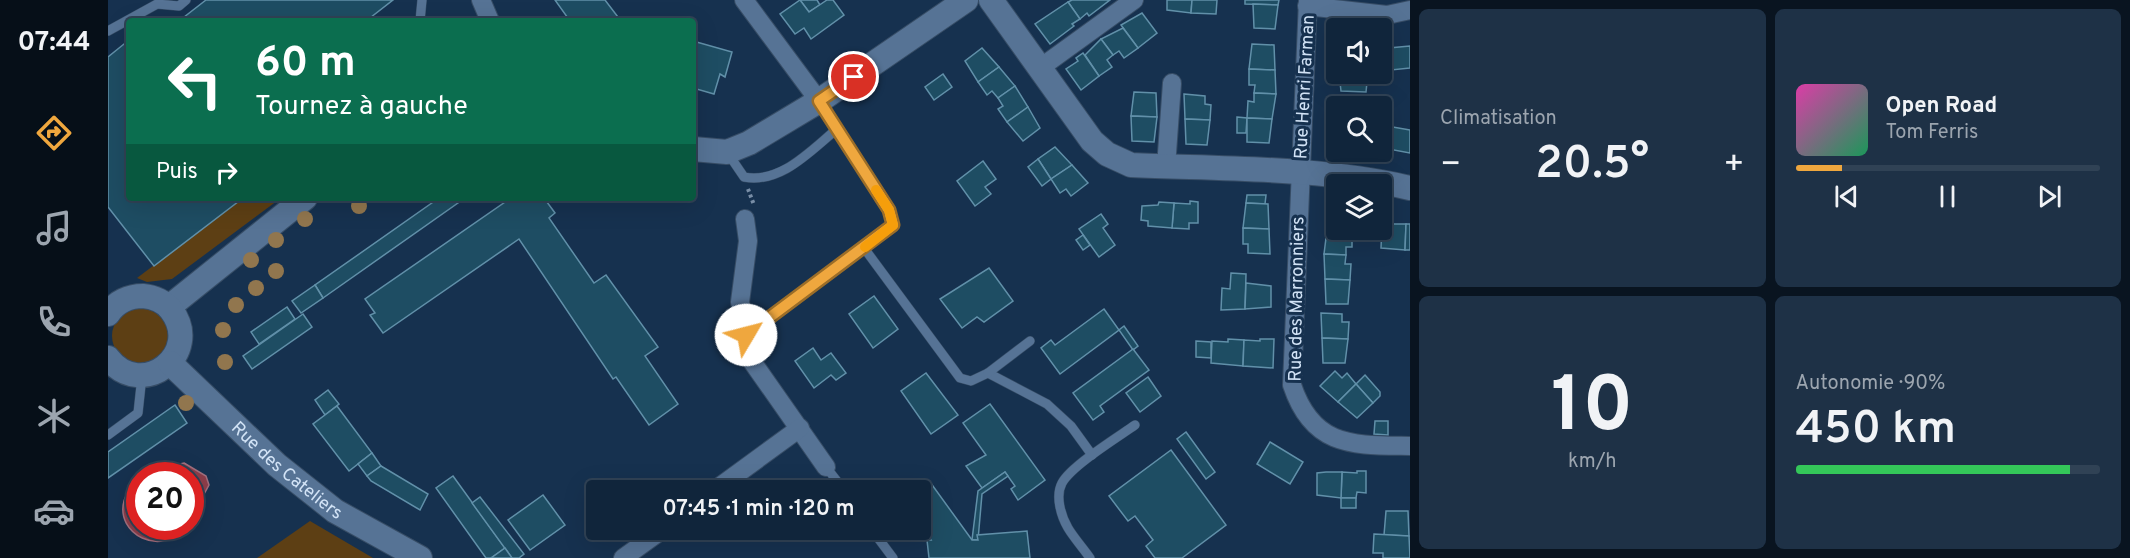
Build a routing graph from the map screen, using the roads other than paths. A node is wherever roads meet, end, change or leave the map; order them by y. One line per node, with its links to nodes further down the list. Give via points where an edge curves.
1 (186, 0): 10 (lane, via 179,6 157,4)
2 (422, 0): 11 (lane)
3 (481, 0): 12 (street)
4 (744, 0): 17 (street)
5 (966, 0): 17 (street)
6 (991, 0): 15 (street)
7 (1134, 0): 15 (street)
8 (1308, 3): 9 (street, via 1386,15); 22 (street, Rue Henri Farman)
9 (1410, 10)
10 (132, 18)
11 (420, 18)
12 (489, 18)
13 (126, 21): 14 (lane)
14 (108, 31)
15 (1040, 68): 21 (street, via 1092,141 1107,154 1131,165)
16 (1172, 83): 21 (street)
17 (819, 101): 18 (lane); 20 (street)
18 (837, 129): 20 (lane, via 787,169 760,180 744,177); 26 (lane, via 889,210 893,225)
19 (696, 149): 20 (street)
20 (727, 153)
21 (1166, 167): 22 (street)
22 (1299, 174): 23 (street, via 1376,180); 38 (street, Rue des Marronniers, via 1292,385 1298,403 1316,428 1335,440 1355,445)
23 (1410, 188)
24 (301, 201): 27 (street)
25 (745, 219): 29 (street, via 748,241 740,302)
26 (864, 248): 29 (lane); 33 (lane, via 960,378 971,381)
27 (169, 308): 28 (street, via 153,298 134,296); 32 (street, via 180,335 177,353)
28 (109, 309)
29 (746, 335): 36 (street, via 751,360)
30 (1030, 341): 33 (lane)
31 (108, 358): 34 (street, via 122,371)
32 (170, 363): 34 (street); 45 (street, Rue des Cateliers, via 285,472 335,511)
33 (988, 372): 39 (lane, via 1047,404 1071,426)
34 (142, 376): 37 (lane, via 138,413)
35 (1135, 425): 39 (lane)
36 (800, 428): 40 (street); 41 (street)
37 (108, 435)
38 (1410, 446)
39 (1092, 455): 48 (lane, via 1062,482 1059,494 1068,527)
40 (826, 467): 42 (lane)
41 (729, 480)
42 (836, 480)
43 (648, 540): 46 (street)
44 (880, 540): 47 (lane)
45 (420, 558)
46 (623, 558)
47 (893, 558)
48 (1090, 558)

